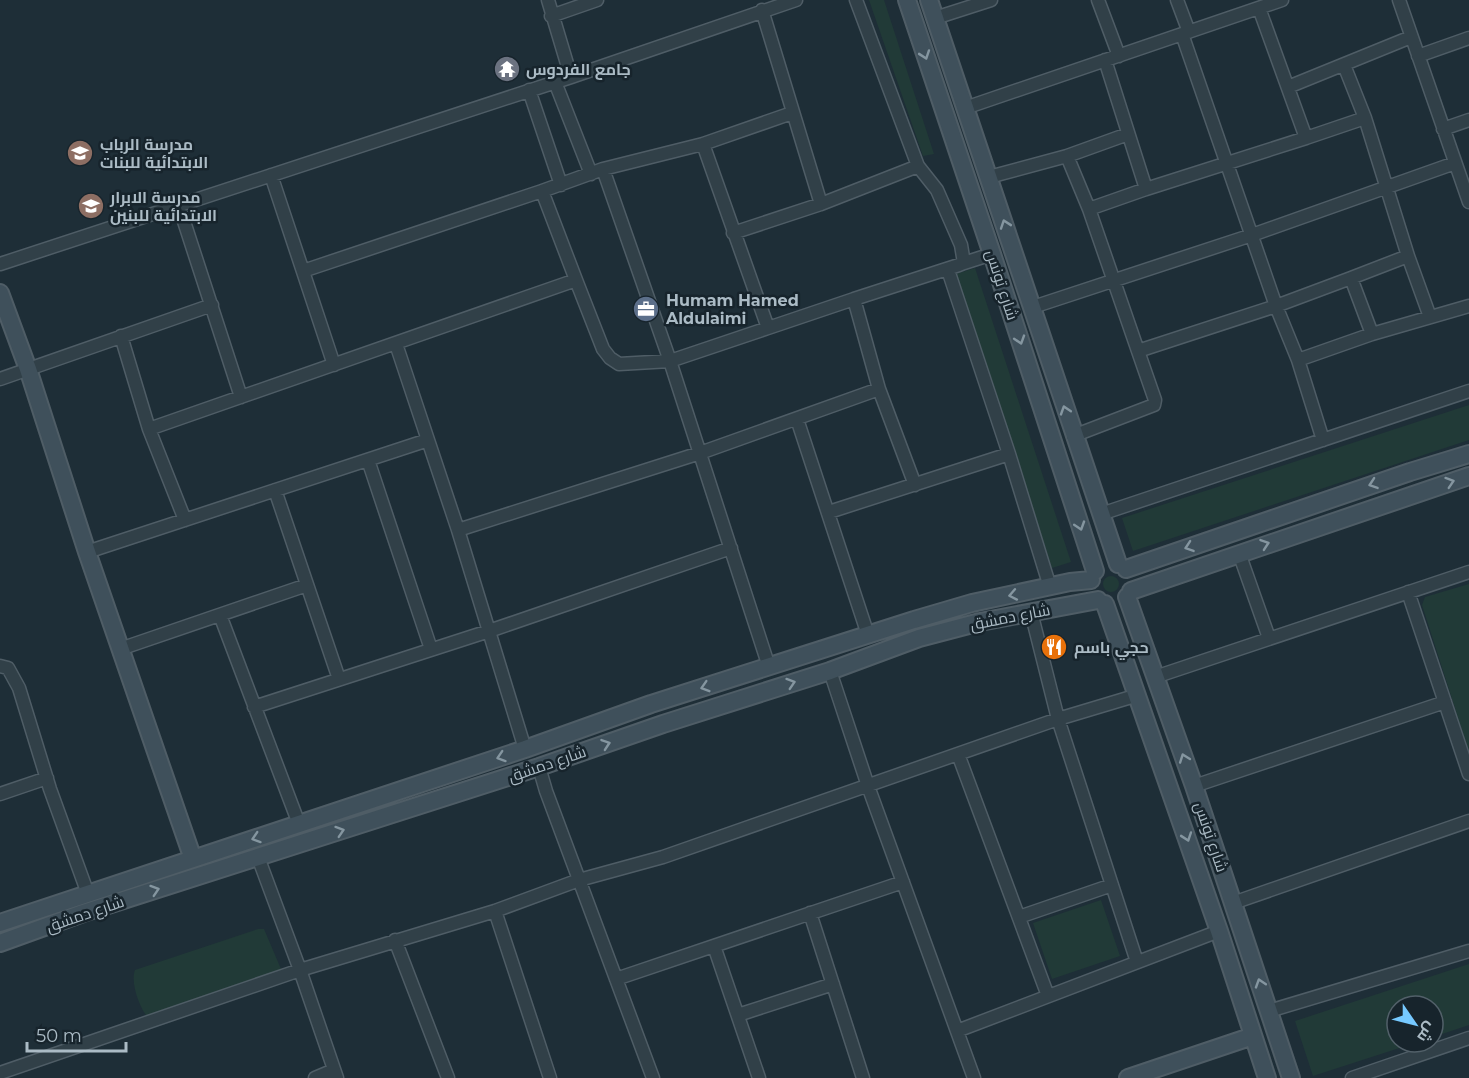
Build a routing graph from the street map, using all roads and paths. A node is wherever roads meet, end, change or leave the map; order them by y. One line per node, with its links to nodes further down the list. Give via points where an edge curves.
1 (548, 0): 14 (street)
2 (597, 0): 14 (street)
3 (796, 0): 13 (street)
4 (856, 0): 38 (street)
5 (906, 0): 53 (main road, شارع تونس, one-way to 53)
6 (929, 0): 15 (main road, شارع تونس)
7 (991, 0): 15 (street)
8 (1098, 0): 19 (street)
9 (1176, 0): 16 (street)
10 (1282, 0): 12 (street)
11 (1399, 0): 17 (street)
12 (1259, 8): 16 (street); 25 (street)
13 (762, 10): 23 (street); 28 (street)
14 (551, 16): 23 (street)
15 (935, 18): 27 (main road, شارع تونس)
16 (1186, 33): 19 (street); 36 (street)
17 (1411, 37): 20 (street); 22 (street)
18 (1469, 38): 20 (street)
19 (1119, 56): 21 (street)
20 (1418, 56): 31 (street)
21 (1105, 60): 27 (street); 32 (street)
22 (1344, 64): 25 (street); 29 (street)
23 (571, 76): 24 (street)
24 (555, 82): 26 (street); 40 (street)
25 (1288, 87): 33 (street)
26 (529, 90): 41 (street); 43 (street)
27 (965, 108): 42 (main road, شارع تونس)
28 (792, 112): 34 (street); 48 (street)
29 (1365, 118): 33 (street); 44 (street)
30 (1469, 120): 31 (street)
31 (1443, 129): 37 (street)
32 (1128, 134): 35 (street); 45 (street)
33 (1306, 138): 36 (street)
34 (703, 144): 39 (street); 51 (street)
35 (1067, 156): 42 (street); 50 (street)
36 (1227, 162): 45 (street); 52 (street)
37 (1455, 163): 44 (street); 47 (street)
38 (918, 166): 48 (street); 55 (street, via 937,190 961,245)
39 (603, 169): 40 (street); 75 (street)
40 (591, 174): 43 (street)
41 (271, 175): 49 (street); 58 (street)
42 (989, 177): 67 (main road, شارع تونس, one-way to 42)
43 (561, 184): 46 (street)
44 (1387, 187): 52 (street); 54 (street)
45 (1146, 189): 50 (street)
46 (542, 191): 58 (street); 60 (street)
47 (1469, 202)
48 (821, 204): 51 (street)
49 (179, 206): 56 (street); 64 (street)
50 (1089, 209): 61 (street)
51 (733, 233): 69 (street)
52 (1252, 235): 61 (street); 65 (street)
53 (992, 254): 55 (street); 105 (main road, شارع تونس, one-way to 105)
54 (1408, 256): 59 (street); 68 (street)
55 (964, 263): 57 (street)
56 (0, 264)
57 (948, 270): 63 (street); 88 (street)
58 (303, 271): 76 (street)
59 (1351, 278): 65 (street); 70 (street)
60 (576, 280): 72 (street); 75 (street, via 610,358 619,364)
61 (1113, 280): 67 (street); 73 (street)
62 (0, 293): 77 (main road)
63 (854, 299): 69 (street); 79 (street)
64 (212, 305): 71 (street); 81 (street)
65 (1276, 306): 73 (street); 74 (street)
66 (1469, 306): 68 (street)
67 (1033, 307): 84 (main road, شارع تونس, one-way to 67)
68 (1430, 317): 70 (street)
69 (768, 328): 75 (street)
70 (1372, 334): 74 (street)
71 (120, 336): 77 (street); 83 (street)
72 (396, 344): 76 (street); 85 (street)
73 (1138, 351): 84 (street, via 1154,405)
74 (1298, 360): 86 (street)
75 (670, 361): 87 (street)
76 (334, 365): 81 (street)
77 (28, 369): 78 (street); 101 (main road)
78 (0, 379)
79 (879, 389): 82 (street); 93 (street)
80 (1469, 391): 86 (street)
81 (241, 397): 83 (street)
82 (797, 418): 87 (street); 96 (street)
83 (149, 429): 98 (street)
84 (1073, 436): 97 (main road, شارع تونس)
85 (428, 440): 90 (street); 99 (street)
86 (1323, 440): 97 (street)
87 (700, 453): 99 (street); 100 (street)
88 (1009, 454): 93 (street); 107 (street)
89 (1469, 454): 91 (main road)
90 (368, 460): 94 (street); 117 (street)
91 (1410, 472): 95 (main road); 103 (main road, one-way to 103)
92 (1469, 476): 95 (main road, one-way to 92)
93 (915, 485): 96 (street)
94 (275, 490): 98 (street); 106 (street)
95 (1417, 493): 102 (main road, one-way to 95)
96 (830, 512): 114 (street)
97 (1101, 514): 103 (main road, شارع تونس)
98 (185, 520): 101 (street)
99 (458, 530): 113 (street)
100 (731, 548): 113 (street); 119 (street)
101 (87, 552): 116 (main road)
102 (1239, 553): 109 (main road); 115 (street)
103 (1122, 566): 105 (main road, via 1106,563); 109 (main road, via 1131,579)
104 (1469, 572): 108 (street)
105 (1093, 575): 107 (main road, شارع دمشق); 110 (main road, via 1092,591)
106 (307, 585): 112 (street); 122 (street)
107 (1050, 587): 114 (main road, شارع دمشق, one-way to 114, via 943,611)
108 (1408, 592): 115 (street); 124 (street)
109 (1129, 594): 110 (main road, via 1117,603); 121 (main road, شارع تونس)
110 (1102, 602): 111 (main road, شارع دمشق); 123 (main road, شارع تونس)
111 (1031, 612): 120 (main road, شارع دمشق, via 939,632); 126 (street)
112 (220, 615): 116 (street); 125 (street)
113 (489, 631): 117 (street); 127 (street)
114 (868, 635): 119 (main road, شارع دمشق)
115 (1269, 638): 121 (street)
116 (120, 649): 138 (main road)
117 (431, 649): 122 (street)
118 (0, 666): 131 (street, via 8,668 20,688)
119 (769, 667): 127 (main road, شارع دمشق, one-way to 127)
120 (830, 671): 129 (main road, شارع دمشق, one-way to 120); 132 (street)
121 (1155, 677): 133 (main road, شارع تونس, one-way to 121)
122 (339, 680): 125 (street)
123 (1138, 695): 126 (street); 148 (main road, شارع تونس, one-way to 148)
124 (1444, 702): 130 (street); 133 (street)
125 (254, 707): 136 (street)
126 (1058, 719): 128 (street); 141 (street)
127 (525, 749): 136 (main road, شارع دمشق, one-way to 136)
128 (958, 754): 132 (street); 146 (street)
129 (539, 767): 137 (main road, شارع دمشق, one-way to 129); 139 (street)
130 (1469, 774)
131 (47, 778): 134 (street); 142 (street)
132 (868, 786): 139 (street, via 663,857); 140 (street)
133 (1194, 786): 143 (main road, شارع تونس)
134 (0, 794)
135 (1469, 821): 143 (street)
136 (299, 824): 138 (main road, شارع دمشق, one-way to 138)
137 (258, 857): 149 (main road, شارع دمشق, one-way to 137); 154 (street)
138 (193, 859): 142 (main road, شارع دمشق)
139 (579, 880): 144 (street); 155 (street)
140 (903, 882): 145 (street); 160 (street)
141 (1112, 885): 146 (street); 153 (street)
142 (88, 894): 147 (main road, شارع دمشق)
143 (1233, 903): 158 (main road, شارع تونس, one-way to 143)
144 (495, 910): 150 (street); 166 (street)
145 (810, 913): 151 (street); 156 (street)
146 (1019, 917): 157 (street)
147 (4, 922): 149 (main road)
148 (1219, 931): 153 (street); 161 (main road, شارع تونس)
149 (7, 940)
150 (395, 940): 154 (street); 169 (street)
151 (714, 946): 155 (street); 159 (street)
152 (1469, 951): 158 (street)
153 (1137, 962): 157 (street)
154 (300, 970): 163 (street); 165 (street)
155 (616, 979): 170 (street)
156 (833, 984): 159 (street); 172 (street)
157 (1048, 996): 160 (street)
158 (1269, 1011): 176 (main road, شارع تونس)
159 (738, 1015): 171 (street)
160 (957, 1031): 173 (street)
161 (1253, 1036): 174 (main road); 175 (main road, شارع تونس)
162 (1469, 1038): 177 (street)
163 (24, 1065): 164 (street); 167 (street)
164 (0, 1073)
165 (336, 1074): 168 (street)
166 (546, 1077)
167 (28, 1078)
168 (315, 1078)
169 (448, 1078)
170 (653, 1078)
171 (759, 1078)
172 (863, 1078)
173 (974, 1078)
174 (1128, 1078)
175 (1267, 1078)
176 (1291, 1078)
177 (1352, 1078)

